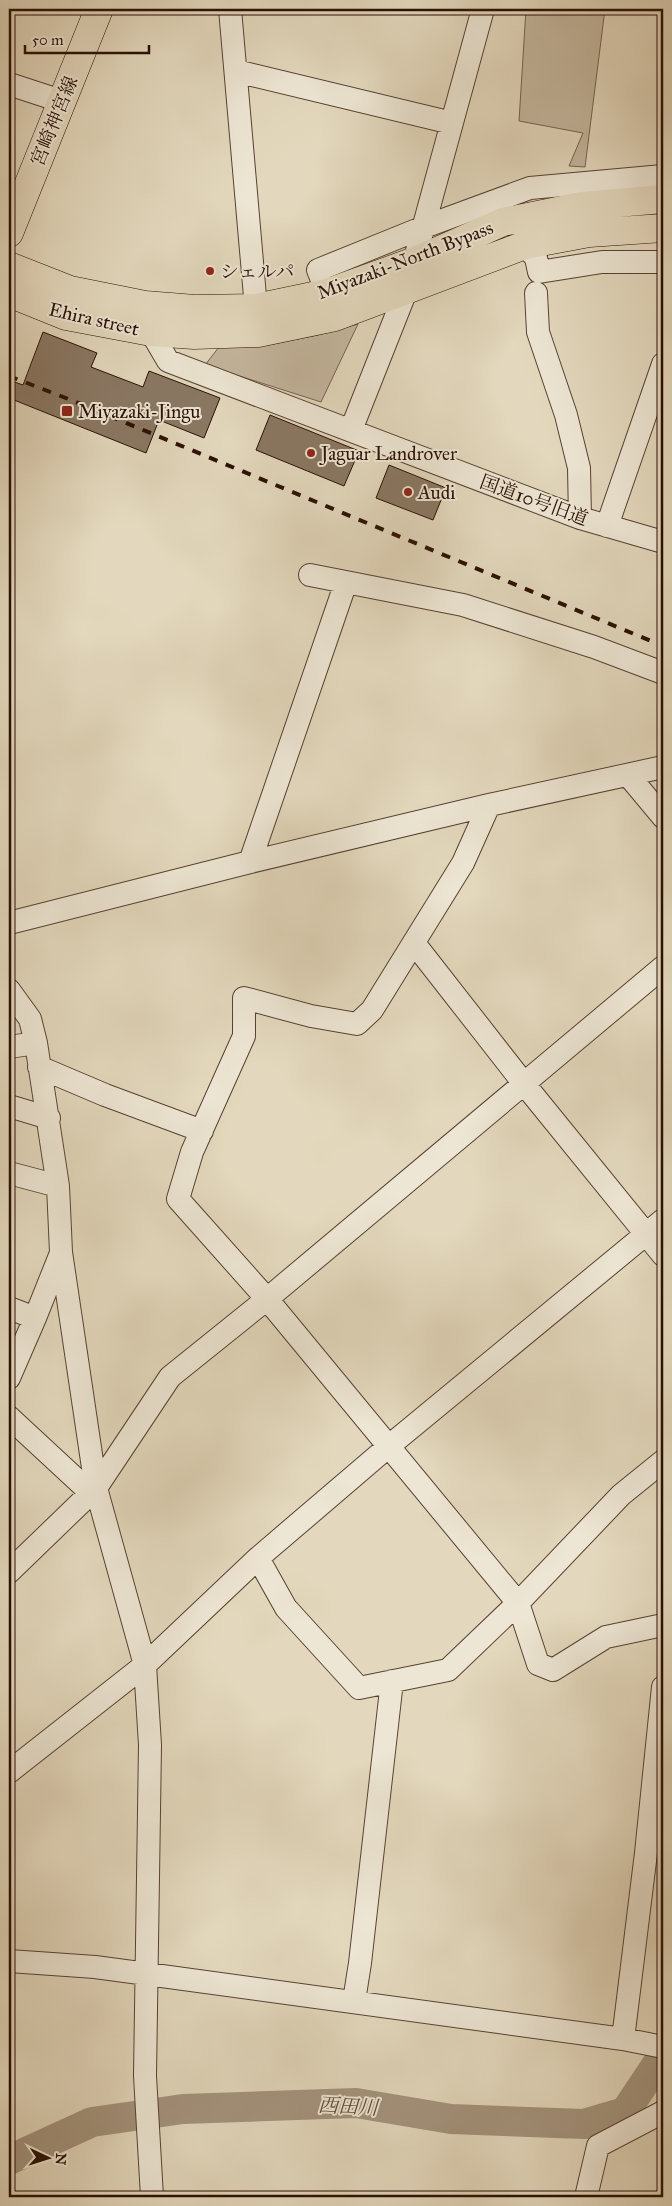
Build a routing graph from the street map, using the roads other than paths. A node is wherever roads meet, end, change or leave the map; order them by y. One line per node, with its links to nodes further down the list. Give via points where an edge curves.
1 (99, 9): 6 (main road, 宮崎神宮線)
2 (230, 9): 4 (street)
3 (484, 9): 7 (street)
4 (236, 71): 7 (street); 22 (street)
5 (9, 84): 6 (street)
6 (61, 101): 12 (main road, 宮崎神宮線)
7 (452, 123): 10 (street)
8 (663, 176): 10 (street, via 530,188)
9 (663, 199): 14 (main road, Miyazaki-North Bypass, via 582,206 503,222)
10 (424, 227): 14 (street); 20 (street, via 318,270)
11 (663, 228): 13 (main road, Miyazaki-North Bypass, via 589,233)
12 (9, 233)
13 (525, 245): 15 (street, via 536,258 539,272 602,262); 17 (main road, Miyazaki-North Bypass)
14 (415, 261): 17 (street); 20 (main road, Miyazaki-North Bypass)
15 (663, 262)
16 (9, 266): 21 (main road, Ehira street, via 70,290)
17 (406, 292): 23 (main road, Miyazaki-North Bypass, via 335,317 258,333 194,335); 25 (street)
18 (536, 293): 26 (street, via 538,332 566,415 579,468)
19 (9, 294): 23 (main road, Ehira street, via 66,316)
20 (327, 294): 22 (main road, Miyazaki-North Bypass)
21 (145, 305): 22 (main road, Miyazaki-North Bypass)
22 (256, 308)
23 (152, 332): 25 (street, 国道10号旧道, via 168,361)
24 (663, 364): 27 (street)
25 (351, 430): 26 (street, 国道10号旧道)
26 (580, 518): 27 (street, 国道10号旧道)
27 (607, 526): 28 (street, 国道10号旧道)
28 (663, 542)
29 (310, 575): 30 (street)
30 (346, 582): 31 (street, via 463,604); 36 (street)
31 (663, 673)
32 (663, 767): 33 (street)
33 (628, 775): 34 (street); 35 (street)
34 (489, 805): 36 (street); 38 (street, via 463,863)
35 (663, 817)
36 (250, 862): 37 (street)
37 (9, 923)
38 (414, 943): 44 (street); 47 (street, via 372,1010 357,1024 311,1016 244,998 244,1036)
39 (663, 967): 44 (street)
40 (9, 990): 41 (street, via 30,1019)
41 (36, 1042): 42 (street); 43 (street)
42 (9, 1046)
43 (39, 1067): 46 (street); 47 (street)
44 (525, 1085): 50 (street); 53 (street)
45 (9, 1106): 46 (street)
46 (49, 1118): 49 (street)
47 (202, 1131): 53 (street, via 178,1199)
48 (9, 1173): 49 (street)
49 (58, 1186): 51 (street)
50 (655, 1226): 52 (street); 58 (street)
51 (61, 1252): 55 (street); 60 (street)
52 (663, 1255)
53 (267, 1299): 58 (street); 60 (street, via 170,1377)
54 (9, 1308): 55 (street)
55 (35, 1318): 56 (street)
56 (9, 1378)
57 (9, 1417): 60 (street)
58 (388, 1446): 61 (street); 63 (street)
59 (663, 1461): 63 (street, via 621,1495)
60 (94, 1490): 62 (street); 65 (street)
61 (258, 1558): 65 (street); 66 (street, via 286,1608 359,1688)
62 (9, 1572)
63 (518, 1603): 64 (street, via 538,1664 553,1670 606,1637); 66 (street, via 448,1670)
64 (663, 1625)
65 (145, 1665): 68 (street); 70 (street, via 150,1746)
66 (392, 1681): 71 (street)
67 (663, 1687): 72 (street, via 646,1854)
68 (9, 1772)
69 (9, 1961): 70 (street)
70 (147, 1974): 71 (street); 74 (street, via 145,2076)
71 (354, 2001): 72 (street)
72 (643, 2043)
73 (663, 2112): 75 (street, via 598,2146)
74 (152, 2197)
75 (586, 2197)

